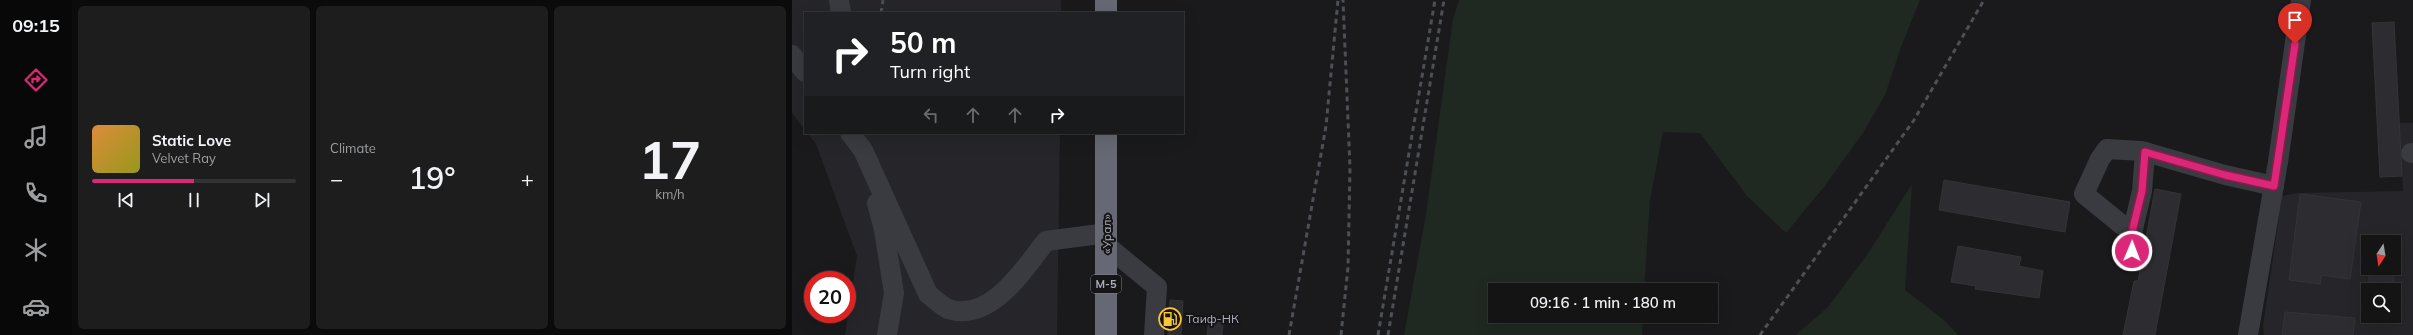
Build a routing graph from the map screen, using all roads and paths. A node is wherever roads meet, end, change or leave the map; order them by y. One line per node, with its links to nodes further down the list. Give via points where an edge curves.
1 (839, 0): 4 (street)
2 (1106, 0): 5 (highway)
3 (2301, 0): 12 (street)
4 (841, 12)
5 (1106, 12)
6 (792, 55): 7 (street)
7 (804, 71)
8 (851, 134): 10 (street)
9 (1106, 134): 14 (highway, «Урал» / М-5)
10 (861, 141): 14 (street, via 928,294 948,309 971,310 996,299 1046,241); 16 (street, via 884,230 894,293)
11 (2145, 152): 12 (street); 13 (street, via 2142,191); 13 (street, via 2107,150 2100,159 2084,194 2122,225)
12 (2274, 186): 19 (street)
13 (2133, 228): 15 (street)
14 (1107, 240): 17 (highway, «Урал» / М-5); 18 (street, via 1157,287)
15 (2132, 251)
16 (886, 335)
17 (1106, 335)
18 (1154, 335)
19 (2248, 335)

